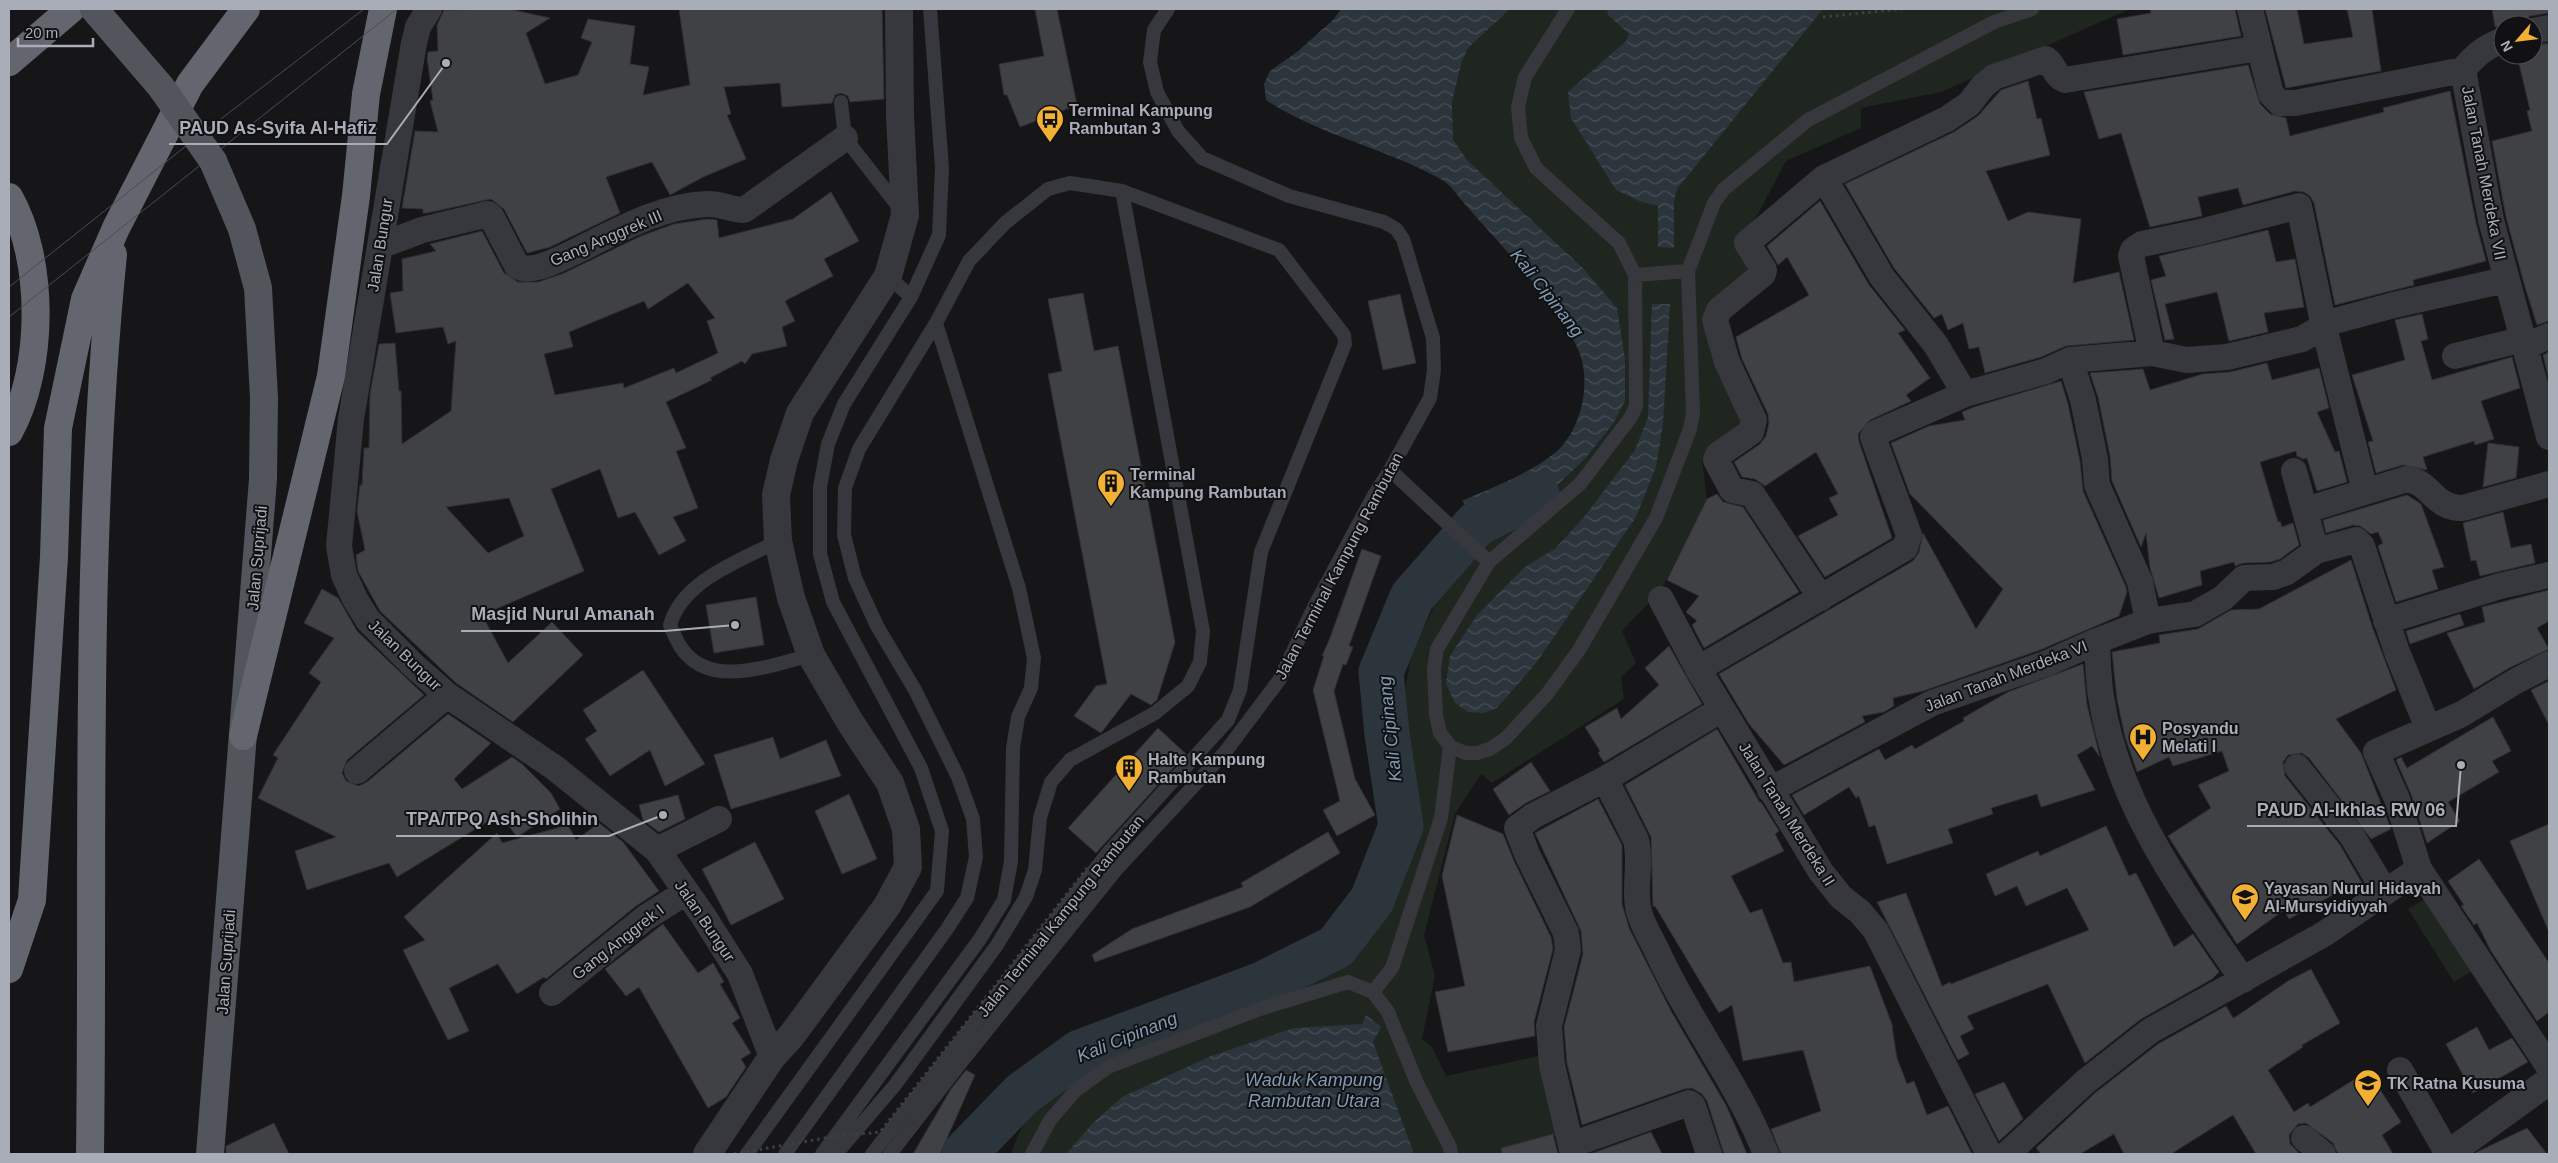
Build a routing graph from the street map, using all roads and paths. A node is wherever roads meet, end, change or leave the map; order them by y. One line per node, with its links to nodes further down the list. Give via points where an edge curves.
1 (71, 9): 16 (highway)
2 (94, 9): 63 (main road, Jalan Suprijadi, bridge, via 161,87 213,161 242,229 258,288 264,398 263,479)
3 (246, 9): 24 (highway, via 190,84)
4 (383, 9): 63 (highway, via 366,94 356,196 331,376)
5 (429, 9): 26 (street, Jalan Bungur, via 418,27 414,44)
6 (930, 9): 32 (lane, via 942,168 939,235)
7 (1168, 9): 42 (lane, Jalan Terminal Kampung Rambutan, via 1154,30 1150,62 1157,92 1174,123 1202,158 1289,196 1384,222 1396,229 1403,239 1433,338 1434,370 1430,398)
8 (1568, 9): 28 (lane, via 1525,77 1518,107 1521,138 1536,168 1619,244)
9 (1902, 9): 13 (path)
10 (2032, 9): 27 (lane, via 1994,22 1808,120 1724,189)
11 (2250, 9): 15 (street, Jalan Tanah Merdeka VII)
12 (894, 17): 23 (street)
13 (1823, 17)
14 (2493, 44): 17 (street, via 2475,55)
15 (2259, 48): 17 (street, Jalan Tanah Merdeka VII, via 2271,94 2280,103 2295,103); 20 (street, via 2065,80 2050,62 2040,60 1994,77 1969,104 1947,119)
16 (9, 62)
17 (2463, 70): 31 (street, Jalan Tanah Merdeka VII)
18 (841, 102): 19 (lane)
19 (845, 138): 23 (lane); 26 (street, Gang Anggrek III, via 744,210 709,204 684,206 640,220 536,267 526,269 517,266 488,214 422,230)
20 (1824, 178): 30 (street); 51 (street, via 1747,243 1764,270 1763,274 1720,310 1715,320 1727,362 1754,420 1751,432 1718,455 1716,460 1732,490 1752,494)
21 (1122, 191): 33 (lane, Jalan Terminal Kampung Rambutan, via 1070,183 1048,189 1005,223 970,261); 61 (lane, Jalan Terminal Kampung Rambutan, via 1275,248 1346,340 1261,552 1240,690); 91 (lane, via 1203,631 1200,662 1188,686 1156,713 1070,760 1051,782 1040,818 1035,870 1026,897 997,945 895,1085)
22 (13, 204): 40 (highway, via 27,245 37,330 30,378)
23 (905, 215): 29 (street)
24 (116, 228): 76 (highway, via 85,299 58,428 54,557 32,900); 84 (highway, via 107,321 94,565)
25 (1970, 241): 30 (path)
26 (380, 246): 59 (street, Jalan Bungur, via 351,419 340,546 344,575 368,620)
27 (1681, 272): 28 (lane); 64 (lane, via 1693,413 1656,518 1579,650 1547,694 1506,738 1490,749 1477,753)
28 (1640, 275): 49 (lane, via 1636,406 1631,417 1580,484)
29 (888, 276): 32 (lane); 47 (street, via 800,413 776,495)
30 (1882, 276): 39 (street, via 1936,345)
31 (2505, 280): 34 (street, via 2394,305); 35 (street, Jalan Tanah Merdeka VII)
32 (911, 298): 88 (lane, via 844,404 828,444 820,486 820,554 833,602 921,768 942,831 937,891)
33 (936, 323): 89 (lane, Jalan Terminal Kampung Rambutan, via 859,449 845,488 844,535 855,578 877,626 915,690 958,777 972,819 976,857 967,898); 90 (lane, via 1019,588 1034,658 1031,688 1018,717 1013,748 1011,860 1004,900 980,939)
34 (2324, 326): 36 (street, via 2302,339 2227,357 2187,360); 36 (street, via 2301,208 2296,205 2200,232 2142,244 2133,250 2131,256); 45 (street)
35 (2533, 340): 37 (street); 41 (street, Jalan Tanah Merdeka VII)
36 (2152, 353): 38 (street)
37 (2455, 356)
38 (2070, 360): 39 (street, via 2046,371); 53 (street, via 2083,400 2097,485 2140,582)
39 (1965, 394): 51 (street, via 1874,435 1909,542 1905,548)
40 (9, 432)
41 (2549, 437)
42 (1390, 470): 49 (lane); 65 (lane, Jalan Terminal Kampung Rambutan, via 1333,572 1280,679)
43 (2294, 471): 46 (street)
44 (2549, 484): 45 (street, via 2463,508 2446,506 2413,480 2407,479)
45 (2365, 492): 46 (street)
46 (2306, 510): 48 (street)
47 (778, 541): 56 (street, via 791,598); 56 (lane, via 700,584 674,610 670,625 680,647 694,661 712,670 742,672)
48 (2316, 551): 53 (street, via 2278,575 2244,578 2223,598 2194,614); 54 (street, via 2356,540 2362,546)
49 (1489, 562): 64 (lane, via 1437,649 1434,669 1436,715 1440,733)
50 (2549, 575): 54 (street, via 2500,586)
51 (1821, 598): 58 (street)
52 (1661, 599): 58 (street, Jalan Tanah Merdeka II)
53 (2148, 621): 55 (street)
54 (2386, 621): 62 (street)
55 (2097, 641): 69 (street, Jalan Tanah Merdeka VI, via 2045,664 1932,703); 77 (street, Jalan Tanah Merdeka VI, via 2102,701 2110,735 2135,806 2154,848)
56 (811, 655): 80 (street, via 890,783 906,829 908,867 887,906 792,1035)
57 (2549, 664): 62 (street, via 2462,714)
58 (1698, 669): 60 (street, Jalan Tanah Merdeka II)
59 (447, 695): 67 (street); 71 (street, Jalan Bungur, via 555,768)
60 (1722, 709): 68 (street); 69 (street, Jalan Tanah Merdeka II)
61 (1228, 720): 65 (lane); 92 (lane, Jalan Terminal Kampung Rambutan, via 1107,854)
62 (2428, 728): 73 (street, via 2376,752 2397,799)
63 (243, 736): 85 (main road, Jalan Suprijadi)
64 (1450, 746): 78 (lane, via 1441,818 1392,968)
65 (1226, 751): 93 (lane, Jalan Terminal Kampung Rambutan, via 1115,871)
66 (2296, 767): 75 (street, via 2352,836)
67 (357, 771)
68 (1605, 779): 83 (street, via 1533,816 1517,828 1566,933 1568,950 1549,1026 1552,1065); 97 (street, via 1636,840 1640,912 1668,975 1750,1117)
69 (1770, 790): 98 (street, Jalan Tanah Merdeka II, via 1821,872 1876,931)
70 (720, 819): 71 (street)
71 (657, 850): 74 (street, Jalan Bungur)
72 (1087, 868): 87 (path, bridge, via 880,1132)
73 (2419, 868): 75 (street); 82 (street)
74 (686, 892): 79 (street, Gang Anggrek I, via 645,918); 80 (street, Jalan Bungur, via 740,974)
75 (2385, 892): 77 (street, via 2324,934)
76 (9, 969)
77 (2243, 980): 99 (street, via 2150,1031 2085,1082)
78 (1373, 992): 94 (lane, via 1348,982 1260,1009 1108,1067 1076,1090 1050,1120); 95 (lane, via 1388,1012)
79 (552, 993)
80 (772, 1057): 86 (street)
81 (2400, 1070): 100 (street)
82 (2548, 1081): 100 (street)
83 (1572, 1150): 96 (street, via 1689,1103 1693,1106)
84 (90, 1154)
85 (210, 1154)
86 (707, 1154)
87 (734, 1154)
88 (747, 1154)
89 (785, 1154)
90 (822, 1154)
91 (836, 1154)
92 (872, 1154)
93 (890, 1154)
94 (1032, 1154)
95 (1451, 1154)
96 (1709, 1154)
97 (1766, 1154)
98 (1989, 1154)
99 (2007, 1154)
100 (2448, 1154)

